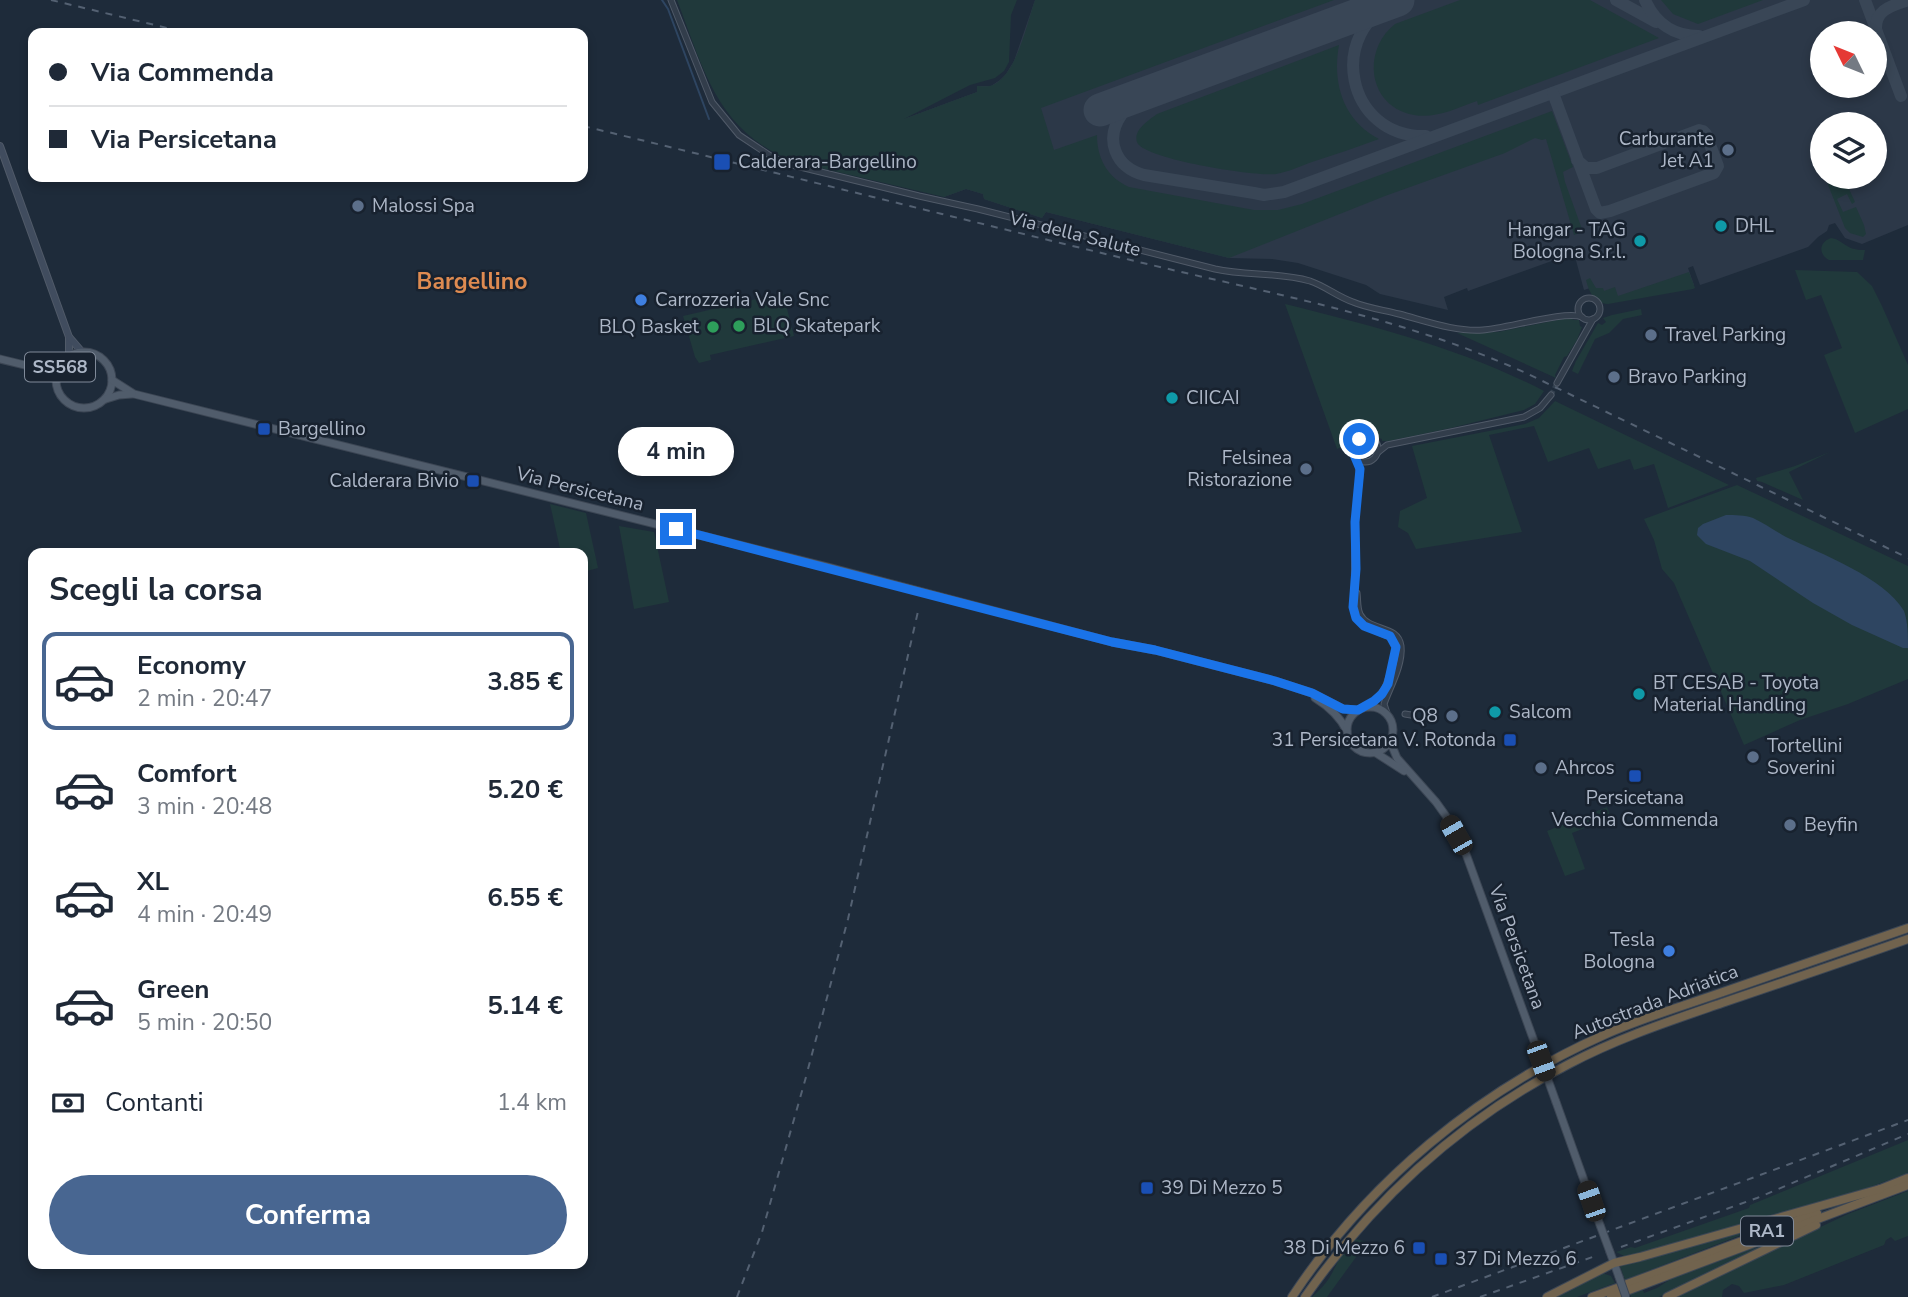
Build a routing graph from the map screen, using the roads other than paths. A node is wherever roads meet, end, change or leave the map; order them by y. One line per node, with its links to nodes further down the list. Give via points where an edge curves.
1 (671, 0): 4 (street, Via della Salute, via 712,102 739,135 781,162 1215,269 1296,278 1358,304 1454,328 1489,330)
2 (0, 146): 8 (main road)
3 (1578, 307): 4 (street, Via della Salute); 5 (street); 6 (street, via 1586,298 1595,300 1600,309)
4 (1564, 315): 5 (street, Via della Salute)
5 (1584, 318): 6 (street); 7 (street)
6 (1593, 318): 7 (street)
7 (1585, 331): 16 (street)
8 (69, 337): 9 (main road); 10 (main road)
9 (82, 352): 10 (main road, SS568); 15 (main road, SS568, via 102,359)
10 (69, 357): 12 (main road, SS568)
11 (0, 359): 13 (main road, SS568)
12 (60, 367): 13 (main road, SS568); 14 (main road, SS568)
13 (37, 369): 14 (main road, SS568)
14 (56, 379): 19 (main road, SS568, via 61,396 74,406 90,408)
15 (112, 380): 17 (main road, Via Persicetana / SS568); 19 (main road, SS568)
16 (1557, 383)
17 (134, 394): 19 (main road, Via Persicetana / SS568); 27 (main road, Via Persicetana / SS568)
18 (1551, 395): 21 (street, via 1524,417)
19 (105, 399)
20 (1373, 440): 21 (street); 22 (street); 23 (street, via 1356,441 1352,450)
21 (1387, 445): 22 (street)
22 (1377, 453): 24 (street)
23 (1357, 459): 24 (street); 25 (street)
24 (1370, 461): 25 (street)
25 (1360, 474): 26 (street)
26 (1356, 569): 28 (street, via 1356,618 1366,628 1390,636 1396,647 1385,688); 29 (street, via 1362,618 1391,632 1401,646 1384,704)
27 (1302, 690): 28 (main road, Via Persicetana / SS568, via 1343,709); 30 (main road, Via Persicetana / SS568, via 1332,710)
28 (1361, 709): 29 (main road, via 1376,707); 30 (main road, via 1351,717)
29 (1387, 713): 31 (main road, via 1394,726)
30 (1347, 731): 32 (main road, via 1355,747)
31 (1393, 738): 32 (main road); 33 (main road, Via Persicetana, via 1394,752)
32 (1376, 753): 33 (main road, Via Persicetana)
33 (1413, 778): 40 (main road, Via Persicetana, bridge, via 1441,809 1466,853)
34 (1908, 928): 42 (highway, Autostrada Adriatica, via 1627,1026 1525,1076 1472,1110 1404,1166 1345,1227)
35 (1908, 939): 43 (highway, Autostrada Adriatica, via 1634,1034 1525,1088 1468,1127 1401,1184 1354,1232)
36 (1908, 1178): 38 (highway, RA1)
37 (1908, 1185): 39 (highway, RA1)
38 (1880, 1189): 40 (highway); 41 (highway, RA1)
39 (1874, 1198): 41 (highway, RA1); 46 (highway)
40 (1614, 1263): 41 (main road, Via Persicetana, bridge); 44 (highway)
41 (1621, 1292): 45 (highway, RA1)
42 (1292, 1297)
43 (1305, 1297)
44 (1547, 1297)
45 (1592, 1297)
46 (1667, 1297)

